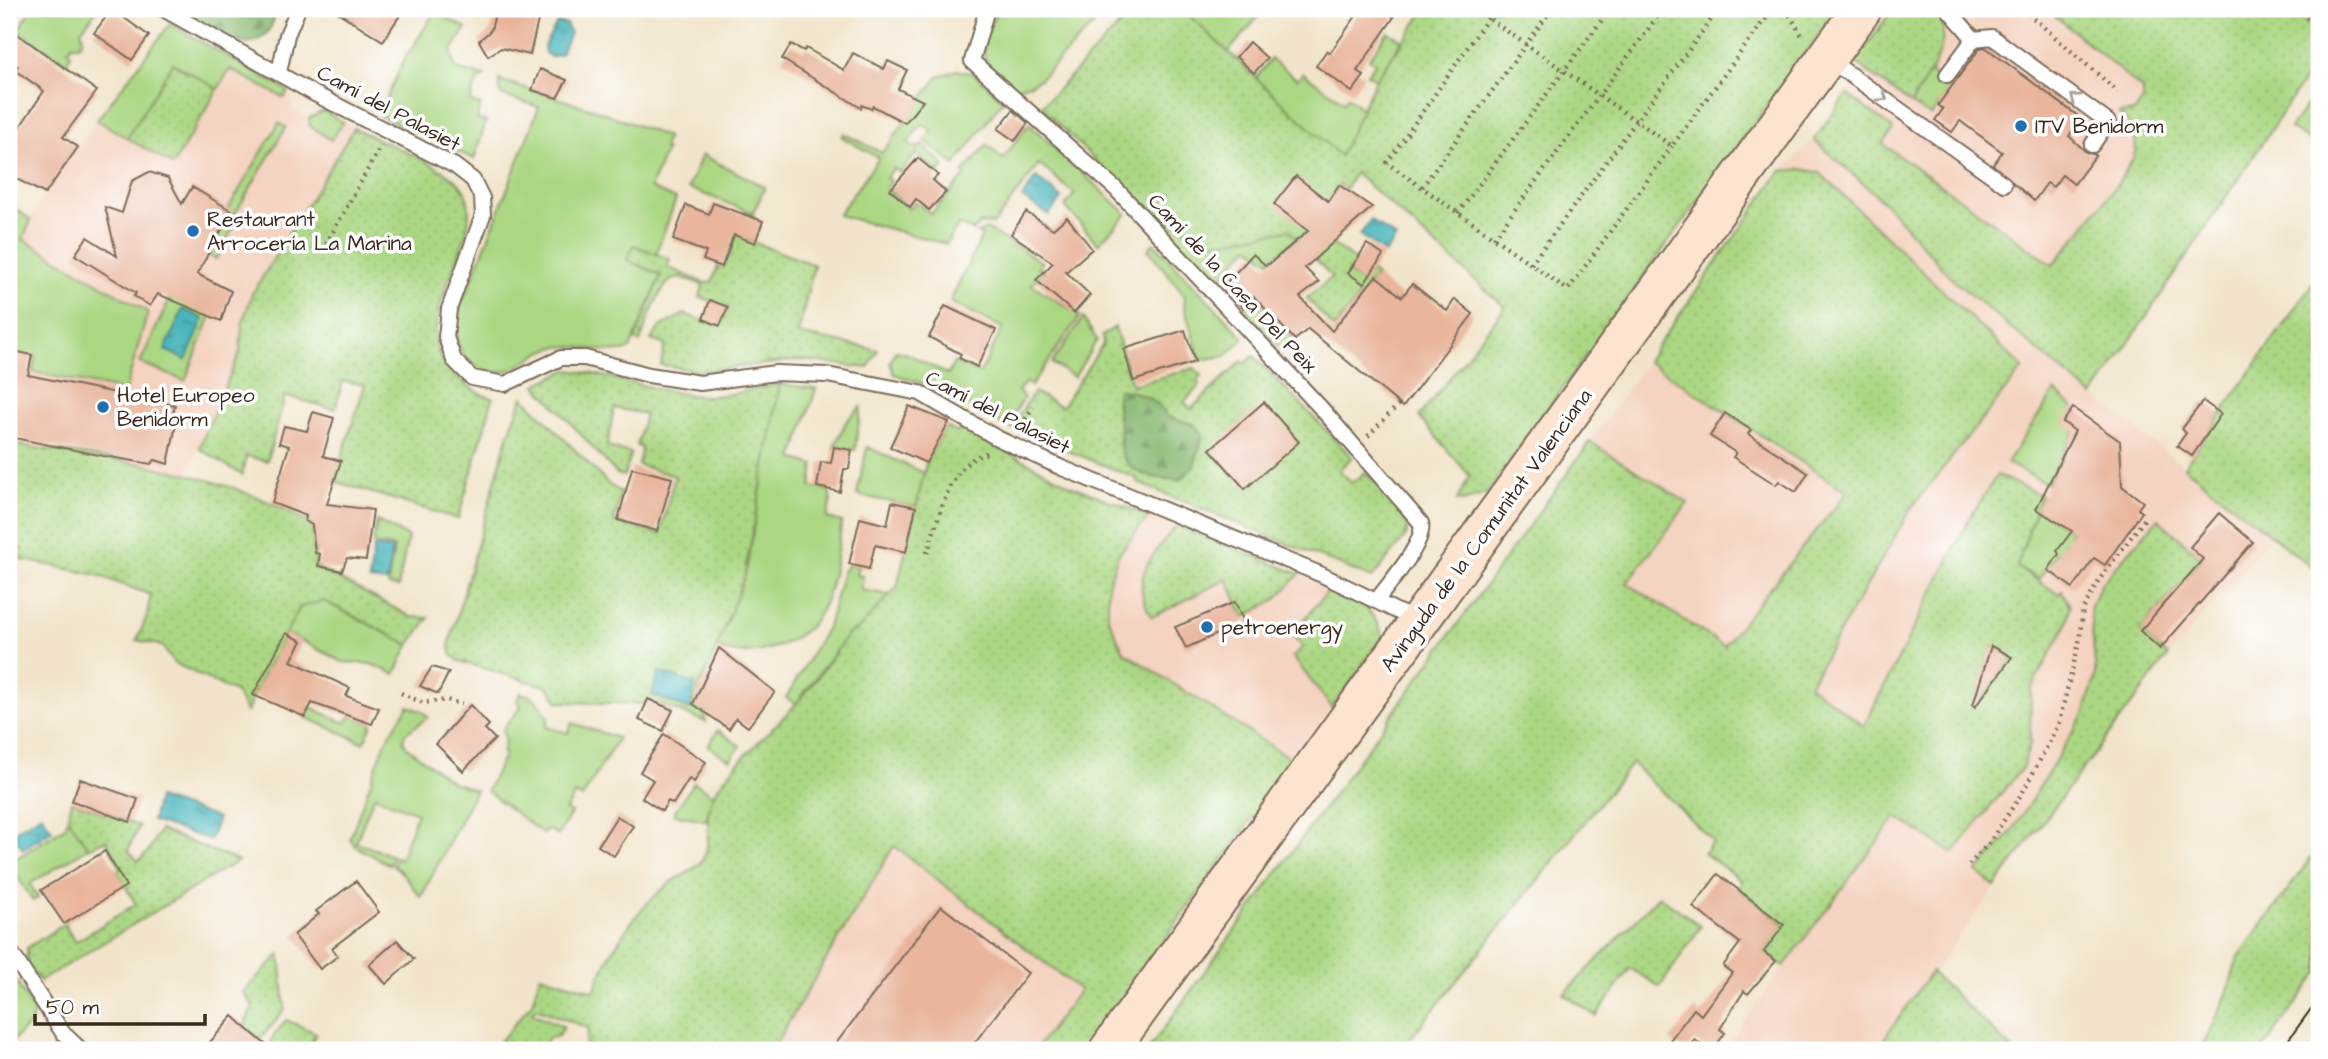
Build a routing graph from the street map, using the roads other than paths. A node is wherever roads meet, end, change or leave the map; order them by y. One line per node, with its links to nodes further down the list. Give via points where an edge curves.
1 (163, 9): 8 (lane, Camí del Palasiet)
2 (298, 9): 8 (lane)
3 (987, 9): 12 (lane, Camí de la Casa Del Peix, via 972,61 1124,198 1321,408 1420,523 1419,542)
4 (1862, 9): 7 (main road, Avinguda de la Comunitat Valenciana)
5 (1948, 9): 6 (lane)
6 (1974, 39): 9 (lane); 10 (lane, one-way to 6, via 2108,122 1992,37)
7 (1826, 58): 11 (lane, one-way to 11); 13 (main road, Avinguda de la Comunitat Valenciana)
8 (279, 72): 12 (lane, Camí del Palasiet, via 473,180 482,198 483,215 449,309 446,337 454,360 472,378 505,384 561,358 585,358 700,383 776,373 827,375 920,393 1012,445)
9 (1947, 75)
10 (2091, 145)
11 (2004, 184)
12 (1377, 600): 13 (lane, Camí del Palasiet)
13 (1419, 622): 16 (main road, Avinguda de la Comunitat Valenciana)
14 (9, 949): 15 (lane, via 63,1033)
15 (81, 1050)
16 (1109, 1050)

